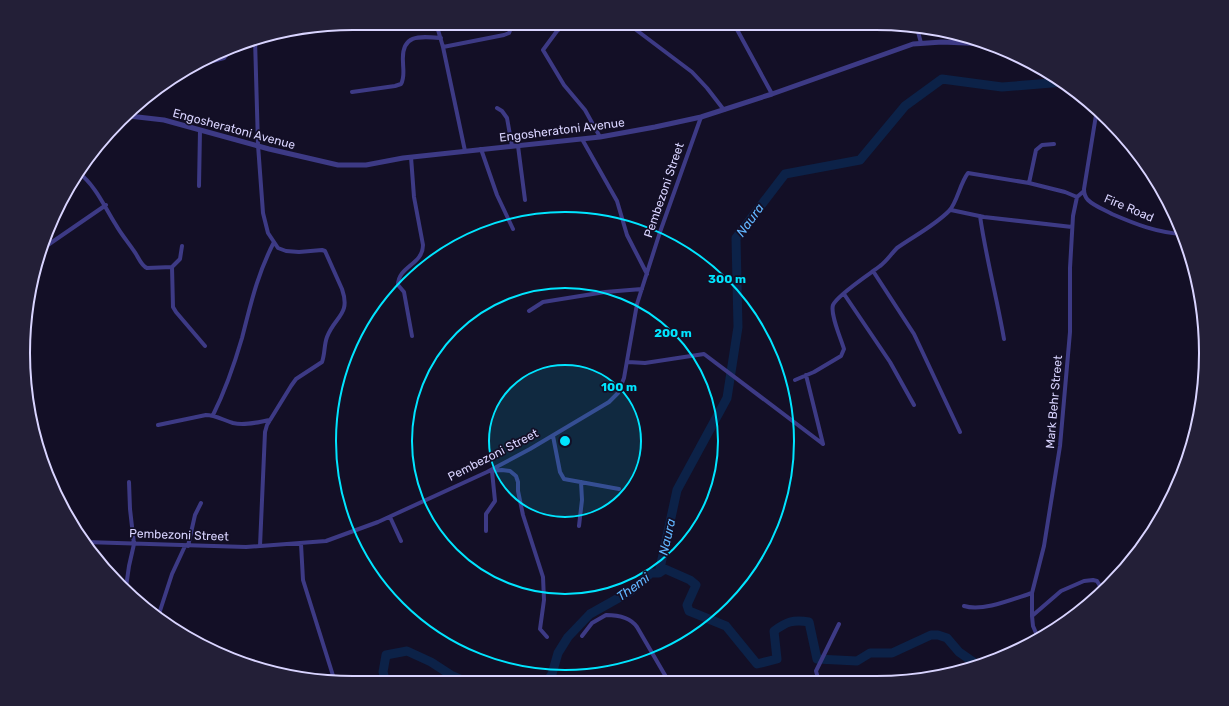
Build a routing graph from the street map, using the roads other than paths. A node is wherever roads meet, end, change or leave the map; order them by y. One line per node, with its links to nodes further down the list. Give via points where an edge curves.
1 (438, 30): 7 (street)
2 (510, 30): 11 (street, via 504,35)
3 (558, 30): 20 (street, via 543,50 564,85 585,110)
4 (636, 30): 15 (street, via 692,72)
5 (737, 30): 13 (street)
6 (918, 33): 8 (street)
7 (441, 38): 11 (street); 12 (street, via 415,37 408,41 402,60 404,80 401,84)
8 (921, 43): 9 (street, Engosheratoni Avenue); 13 (street, Engosheratoni Avenue, via 900,48)
9 (967, 43)
10 (255, 45): 23 (street)
11 (443, 47): 27 (street)
12 (352, 92)
13 (772, 94): 15 (street, Engosheratoni Avenue)
14 (497, 108): 24 (street, via 507,118)
15 (724, 110): 18 (street, Engosheratoni Avenue)
16 (1095, 116): 32 (street)
17 (133, 117): 19 (street, Engosheratoni Avenue, via 164,120)
18 (701, 117): 20 (street, Engosheratoni Avenue); 46 (street, Pembezoni Street)
19 (200, 130): 23 (street, Engosheratoni Avenue); 31 (street)
20 (600, 137): 21 (street, Engosheratoni Avenue)
21 (582, 139): 25 (street, Engosheratoni Avenue); 46 (street, via 618,201 627,235)
22 (1054, 144): 30 (street, via 1042,145 1036,150)
23 (258, 146): 28 (street, Engosheratoni Avenue, via 338,165 366,165); 41 (street, via 263,213 268,233)
24 (512, 146): 25 (street, Engosheratoni Avenue); 26 (street, Engosheratoni Avenue)
25 (518, 146): 34 (street)
26 (481, 150): 27 (street, Engosheratoni Avenue); 39 (street)
27 (466, 151): 28 (street, Engosheratoni Avenue)
28 (411, 157): 50 (street, via 414,197 423,251 418,260 400,276 398,285 404,292)
29 (82, 176): 35 (street)
30 (1029, 183): 33 (street); 36 (street, via 968,173)
31 (199, 186)
32 (1084, 191): 33 (street); 40 (street, Fire Road, via 1090,201 1128,221 1159,232)
33 (1077, 196): 38 (street, Mark Behr Street)
34 (525, 200)
35 (106, 205): 43 (street); 44 (street, via 116,226 145,268)
36 (951, 210): 37 (street); 45 (street, via 898,248)
37 (980, 216): 38 (street); 51 (street)
38 (1072, 227): 78 (street, Mark Behr Street, via 1070,332 1061,439 1046,539)
39 (513, 229)
40 (1176, 233)
41 (274, 242): 57 (street, via 252,295 238,348); 58 (street, via 278,248 293,252 325,251 342,289 345,307 328,335 322,362 296,379)
42 (182, 246): 44 (street, via 180,259)
43 (48, 247)
44 (172, 267): 52 (street, via 174,310)
45 (873, 271): 48 (street); 60 (street, via 914,334)
46 (647, 274): 47 (street, Pembezoni Street)
47 (642, 289): 49 (street, via 543,302); 53 (street, Pembezoni Street, via 637,304)
48 (844, 294): 54 (street, via 833,305 843,352 833,361); 56 (street, via 890,362)
49 (529, 312)
50 (412, 336)
51 (1004, 339)
52 (205, 346)
53 (628, 362): 54 (street, via 645,363 704,354 823,444); 61 (street, Pembezoni Street, via 618,393)
54 (806, 375): 55 (street)
55 (795, 380)
56 (914, 405)
57 (213, 415): 58 (street, via 234,423 245,424); 59 (street)
58 (270, 420): 75 (street, via 264,441)
59 (158, 425)
60 (960, 432)
61 (554, 436): 62 (street, Pembezoni Street); 64 (street, via 562,476 564,479)
62 (490, 471): 67 (street, Pembezoni Street); 69 (street, via 495,501 486,514); 85 (street, via 510,471 516,476 525,523 543,577 544,600 540,629)
63 (129, 482): 72 (street)
64 (581, 482): 65 (street); 68 (street)
65 (619, 489)
66 (201, 502): 74 (street)
67 (390, 517): 70 (street); 73 (street, Pembezoni Street, via 336,538)
68 (579, 526)
69 (486, 531)
70 (401, 541)
71 (91, 542): 72 (street, Pembezoni Street)
72 (134, 544): 74 (street, Pembezoni Street); 76 (street)
73 (301, 544): 75 (street, Pembezoni Street); 86 (street, via 303,580)
74 (186, 546): 75 (street, Pembezoni Street); 80 (street, via 172,574)
75 (260, 546)
76 (127, 583)
77 (1099, 586): 81 (street, via 1093,580 1084,581 1060,591)
78 (1032, 594): 79 (street, via 986,606); 81 (street, Mark Behr Street)
79 (964, 606)
80 (160, 612)
81 (1032, 616): 83 (street, Mark Behr Street)
82 (839, 624): 88 (street, via 816,671)
83 (1037, 634)
84 (582, 636): 87 (street, via 592,623 606,615 629,619 637,626)
85 (547, 637)
86 (333, 675)
87 (666, 676)
88 (817, 676)

